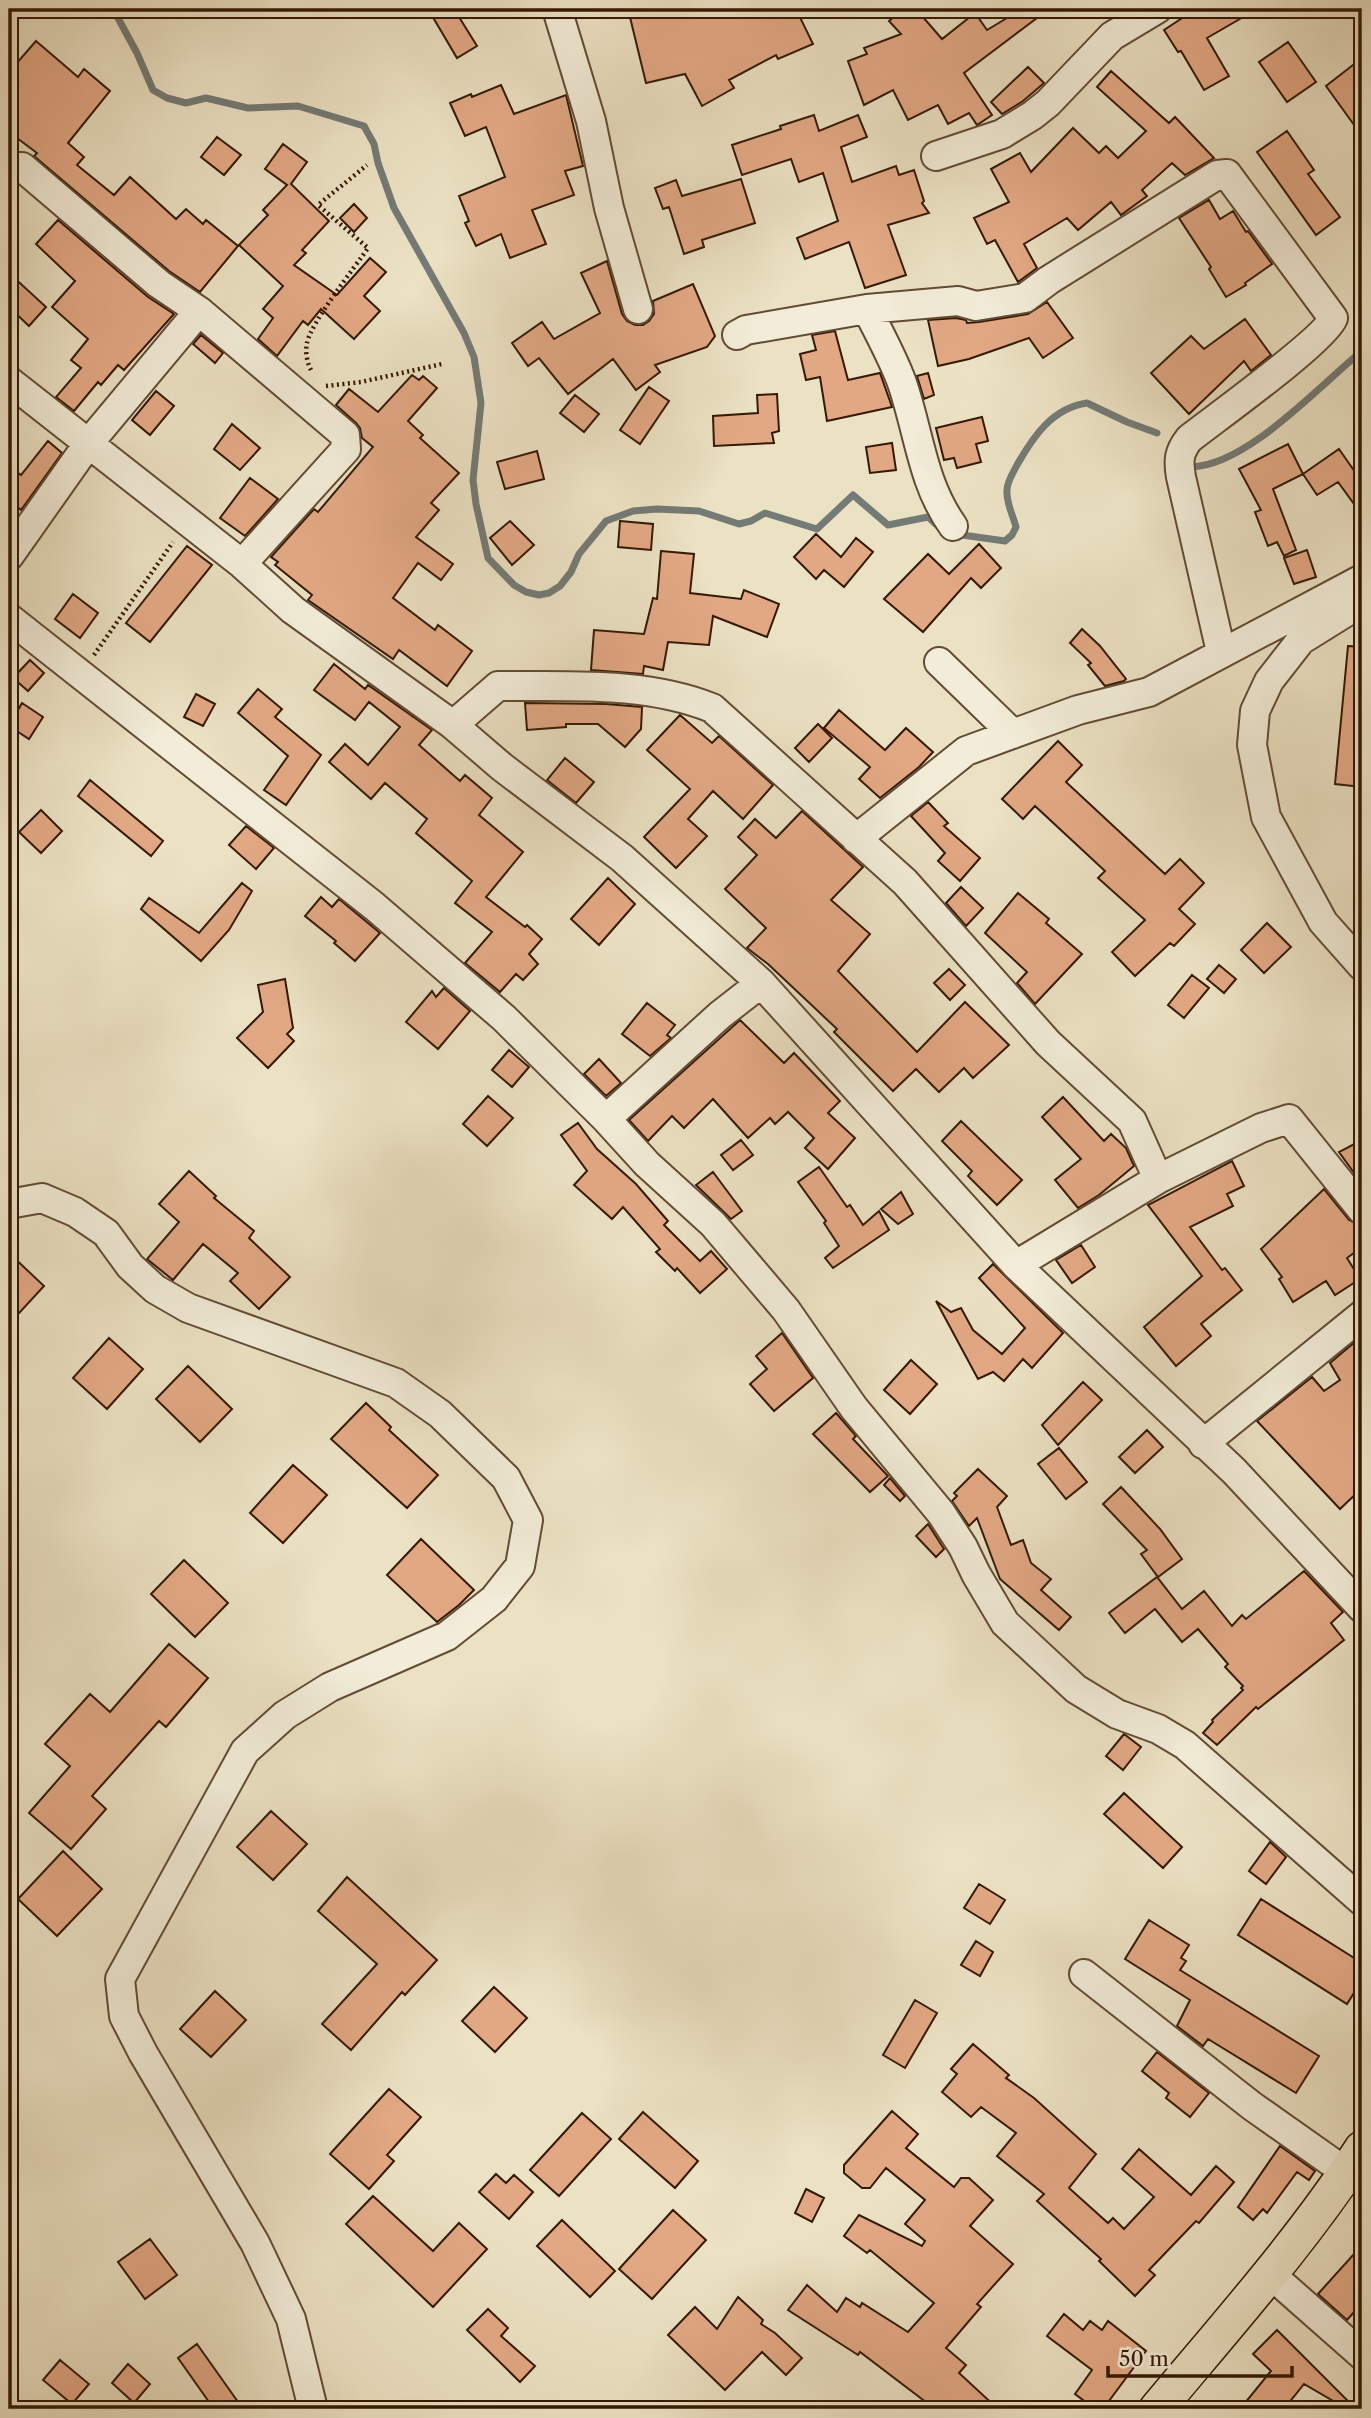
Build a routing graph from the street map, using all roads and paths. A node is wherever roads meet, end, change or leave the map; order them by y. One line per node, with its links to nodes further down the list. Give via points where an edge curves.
1 (557, 9): 6 (street, via 591,121 609,208)
2 (1157, 9): 3 (street, via 1111,36 1033,115 1002,134)
3 (936, 156)
4 (367, 165): 11 (path, via 318,205 368,248 307,342 308,364)
5 (9, 171): 8 (street, via 22,167 159,284)
6 (638, 309)
7 (867, 309): 9 (street); 16 (street, via 902,382 925,471); 22 (street, via 958,301 976,306 1025,298 1217,175 1227,174 1333,318 1309,344 1189,439 1180,452 1178,464)
8 (199, 311): 12 (street); 14 (street)
9 (737, 335)
10 (442, 364): 12 (path, via 361,382 320,386)
11 (314, 375)
12 (282, 381): 18 (street, via 345,435 346,449)
13 (9, 382): 14 (street)
14 (88, 444): 15 (street); 17 (street)
15 (188, 522): 18 (street); 24 (path)
16 (953, 526)
17 (9, 556)
18 (242, 564): 25 (street, via 293,610)
19 (1362, 579): 22 (street)
20 (1362, 602): 28 (street, via 1301,640 1269,681 1255,711 1252,746 1266,817 1323,922)
21 (9, 618): 24 (street)
22 (1221, 652): 26 (street, via 1149,692 1077,710)
23 (939, 662): 26 (street)
24 (81, 673): 30 (street, via 374,906 504,1018)
25 (453, 725): 27 (street, via 498,686 602,687 685,697 712,708); 29 (street, via 622,859)
26 (1013, 734): 27 (street, via 966,751)
27 (856, 839): 31 (street, via 905,882 1048,1043 1132,1121)
28 (1362, 967)
29 (761, 983): 30 (street); 34 (street)
30 (606, 1119): 38 (street, via 713,1224 786,1310 854,1408 941,1513 1005,1623 1076,1689 1117,1714 1185,1745)
31 (1158, 1179): 33 (street, via 1289,1119); 34 (street)
32 (9, 1204): 43 (street, via 42,1198 75,1212 106,1234 155,1289 188,1308 396,1384 440,1414 506,1478 528,1520 520,1566 494,1599 447,1636 330,1687 285,1715 245,1751 120,1979 124,2016 256,2243 291,2319)
33 (1362, 1210)
34 (1016, 1265): 36 (street)
35 (1362, 1315): 36 (street)
36 (1203, 1444): 37 (street)
37 (1362, 1608)
38 (1362, 1901)
39 (1084, 1974): 40 (street, via 1252,2106)
40 (1354, 2161): 41 (main road)
41 (1269, 2273): 42 (street); 44 (main road)
42 (1362, 2355)
43 (313, 2409)
44 (1157, 2409)

